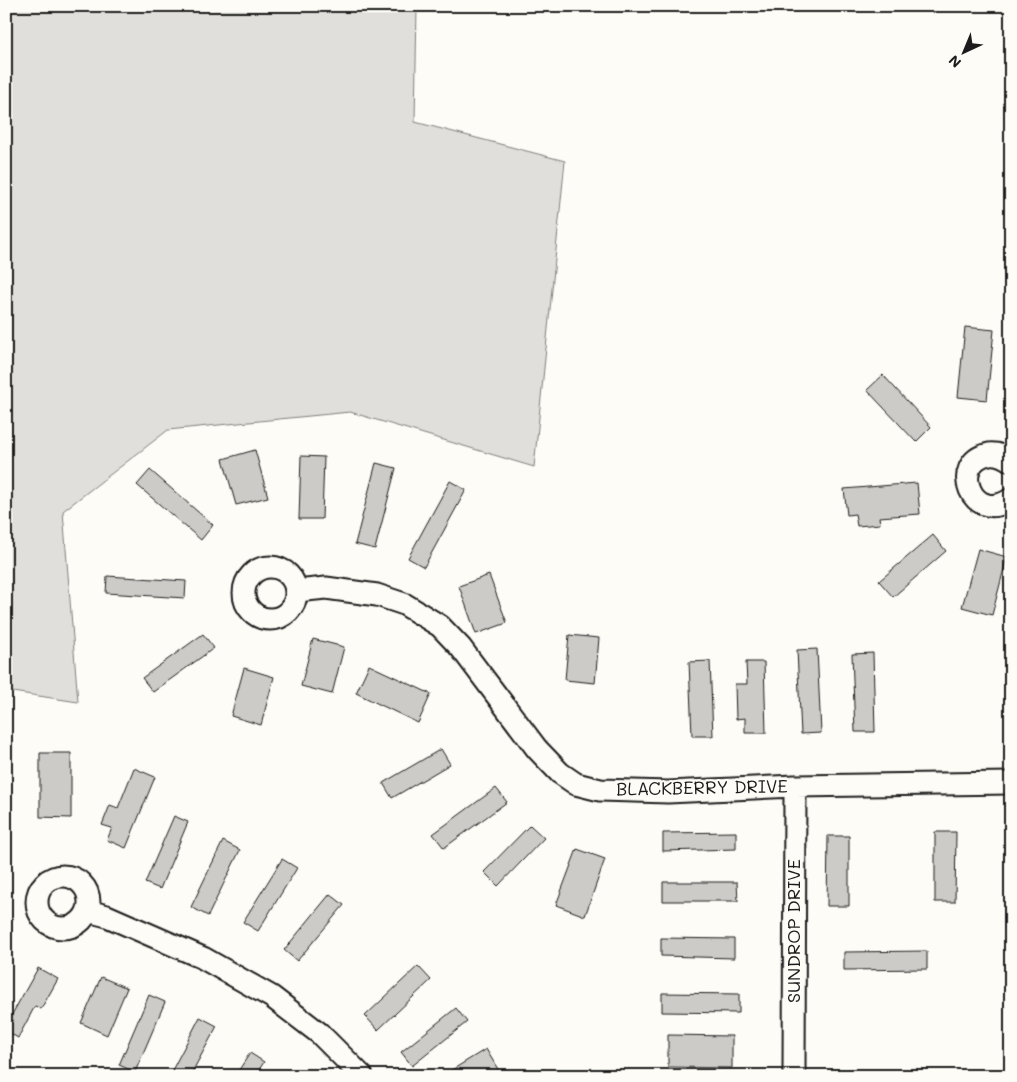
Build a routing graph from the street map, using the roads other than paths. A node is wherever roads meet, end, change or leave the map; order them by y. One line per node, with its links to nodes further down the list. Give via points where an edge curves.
1 (1011, 461): 2 (street, via 1002,455 985,455 972,465 967,481 980,502 997,505)
2 (1011, 498)
3 (296, 591): 5 (street, BLACKBERRY DRIVE, via 326,588 377,595 404,604 440,626 461,648 537,749 576,784 600,790 668,792)
4 (1011, 783): 5 (street, BLACKBERRY DRIVE)
5 (795, 786): 8 (street, SUNDROP DRIVE)
6 (88, 911): 7 (street, via 107,916 203,958 272,997 319,1033)
7 (362, 1076)
8 (794, 1076)

